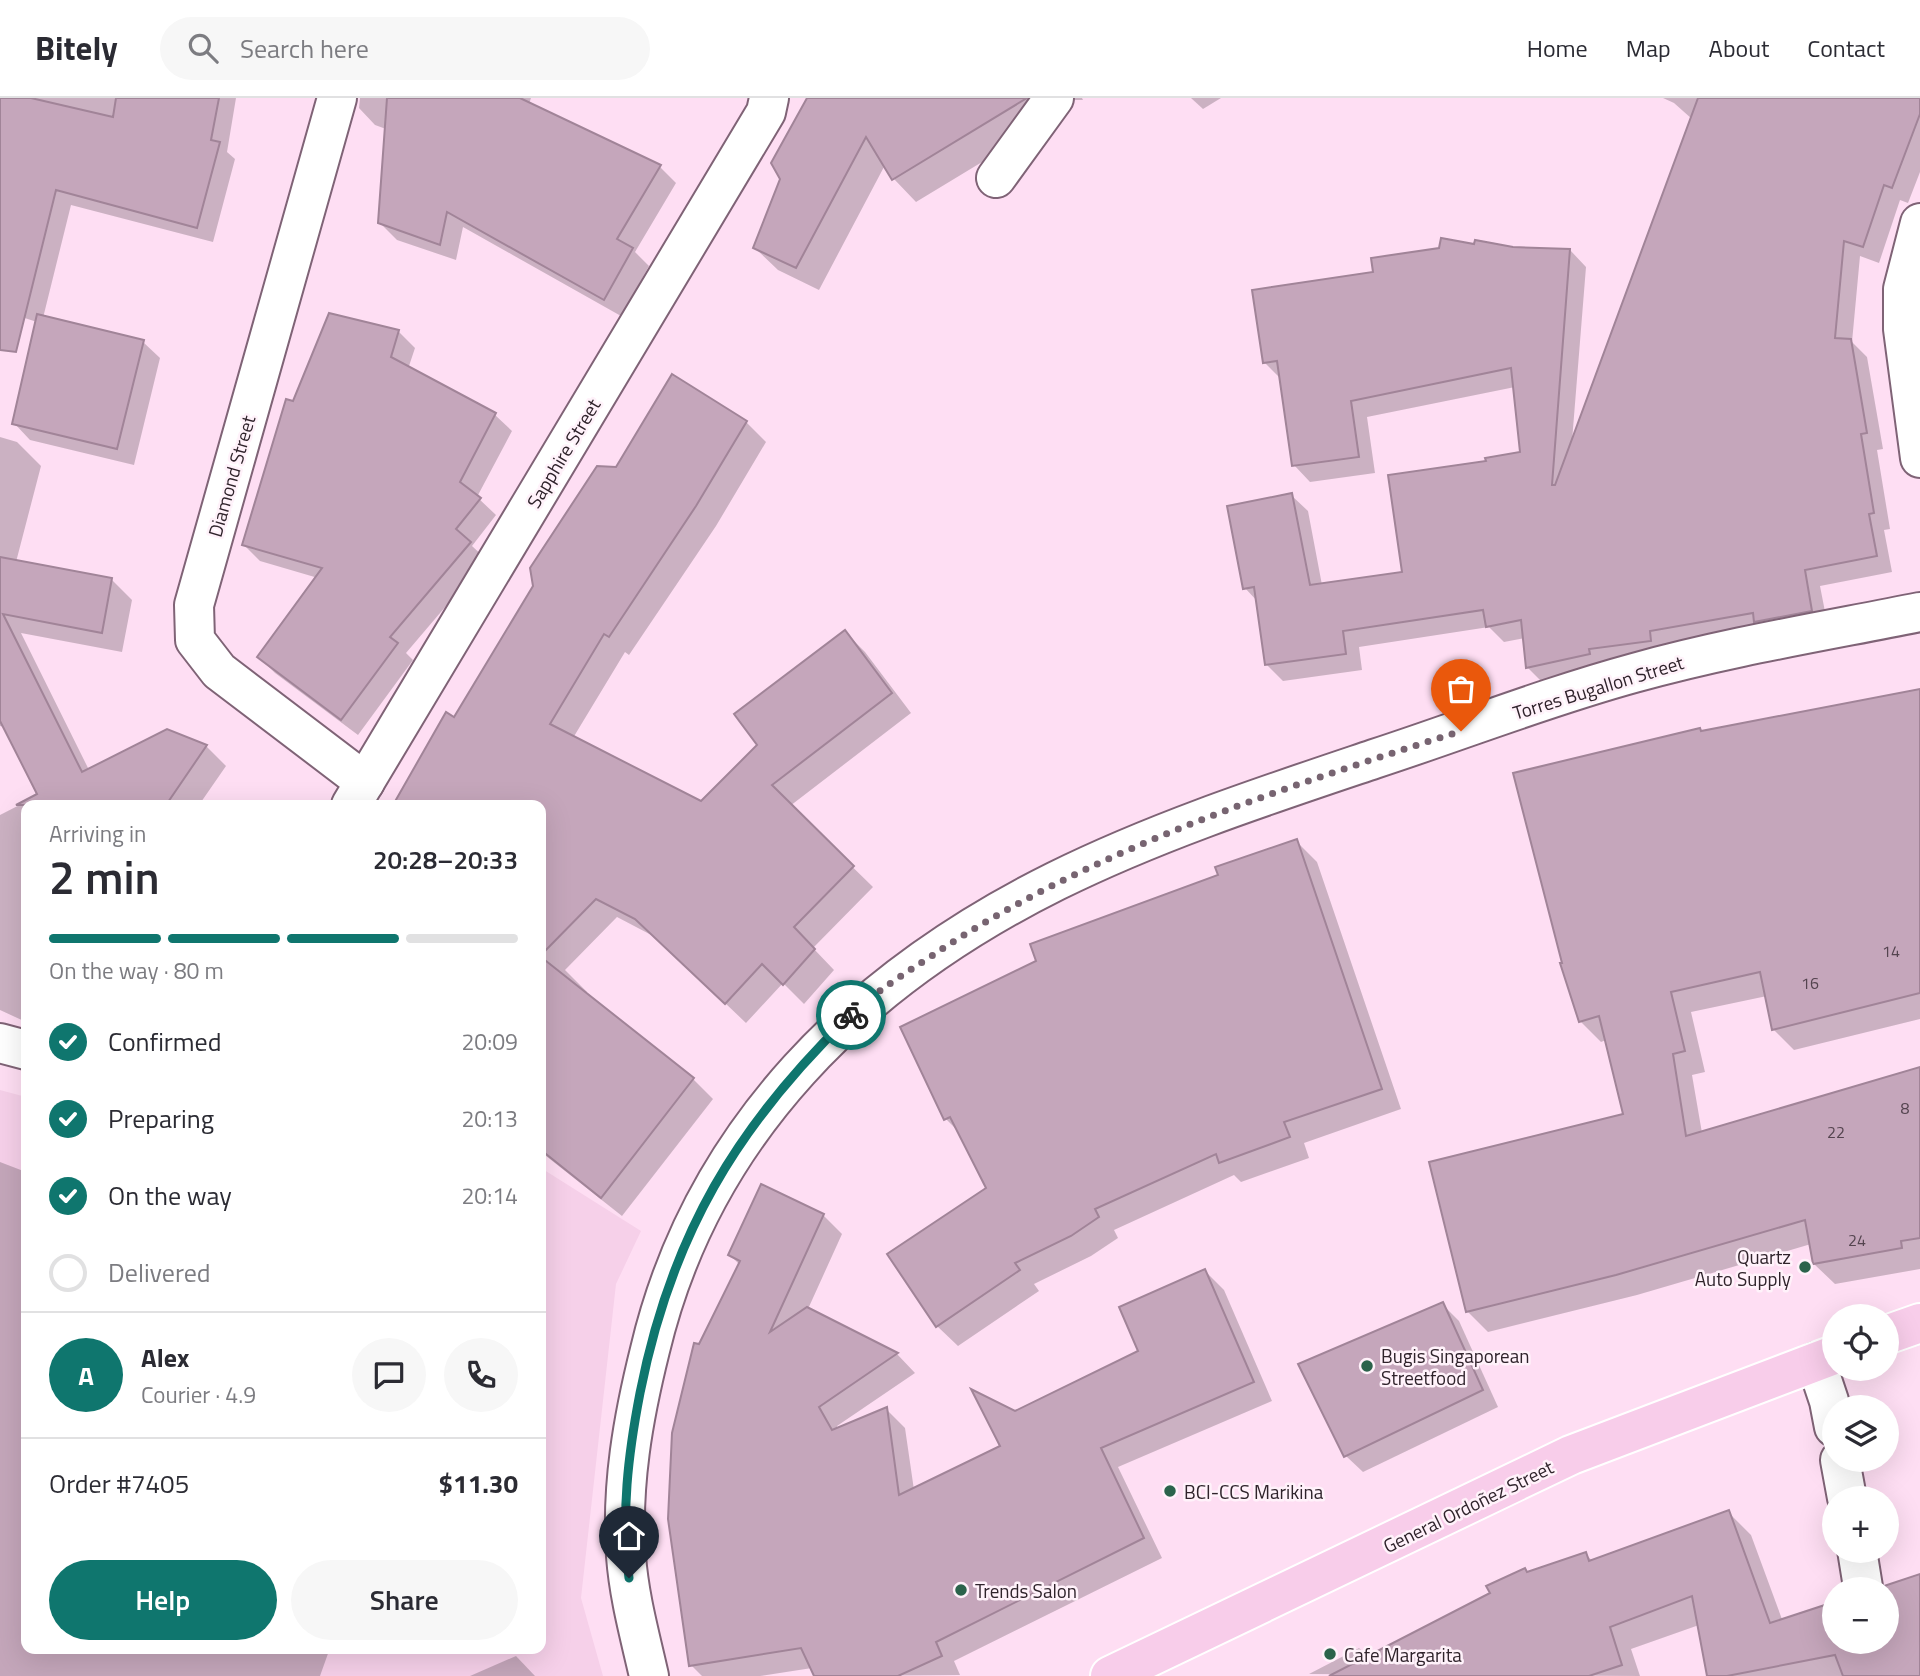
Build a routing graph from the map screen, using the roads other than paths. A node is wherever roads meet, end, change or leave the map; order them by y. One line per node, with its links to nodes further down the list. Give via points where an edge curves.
1 (337, 98): 8 (street, Diamond Street, via 194,605 195,640 219,671)
2 (769, 98): 8 (street, Sapphire Street, via 766,112)
3 (1054, 98): 4 (street)
4 (996, 178)
5 (1920, 223): 6 (street, via 1903,289 1903,329)
6 (1920, 458)
7 (1920, 612): 14 (street, Torres Bugallon Street, via 1630,674 1232,808 1026,897 855,1011 812,1053 731,1156 690,1231 659,1313 625,1477 631,1599)
8 (358, 794)
9 (0, 1043): 10 (street)
10 (21, 1049)
11 (1920, 1323): 12 (main road)
12 (1899, 1330)
13 (1822, 1359): 15 (main road, General Ordoñez Street, via 1571,1455)
14 (649, 1676)
15 (1110, 1676)

